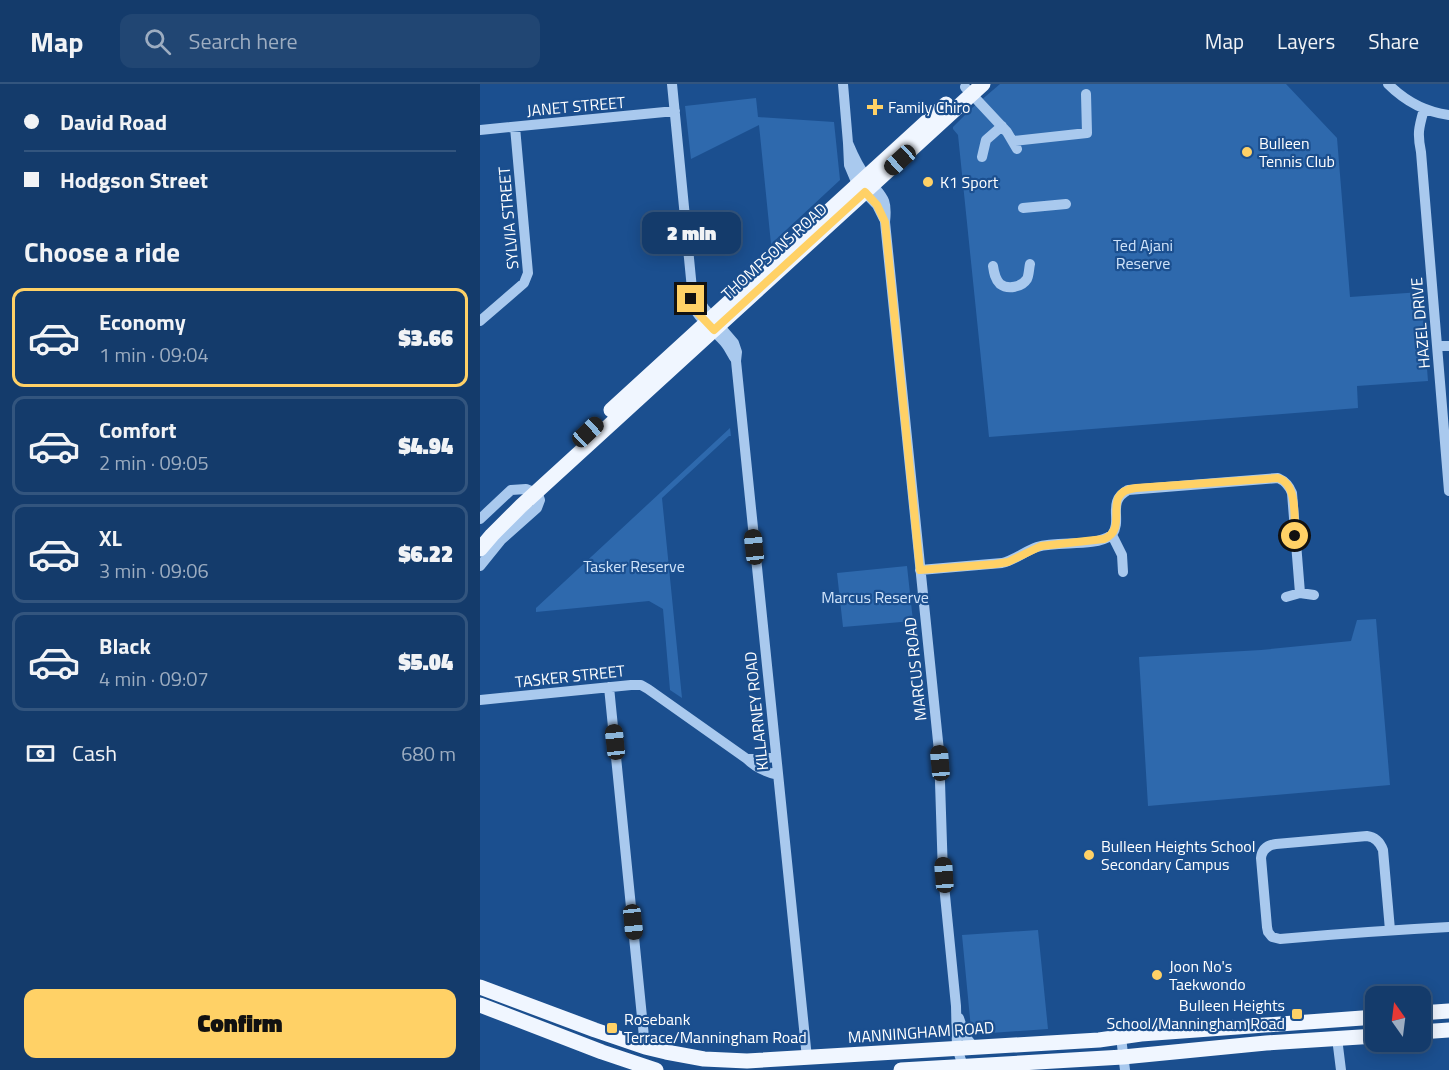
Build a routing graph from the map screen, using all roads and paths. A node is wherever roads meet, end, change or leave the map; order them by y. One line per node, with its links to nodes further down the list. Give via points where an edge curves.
1 (672, 84): 6 (street, KILLARNEY ROAD)
2 (843, 84): 13 (street, MARCUS ROAD, via 849,143)
3 (1388, 84): 7 (street, via 1409,102)
4 (972, 87): 9 (street); 13 (main road, THOMPSONS ROAD)
5 (1086, 94): 9 (street, via 1087,133 1015,145)
6 (675, 111): 10 (street, JANET STREET); 19 (street, KILLARNEY ROAD, via 690,296 694,309)
7 (1428, 111): 8 (street); 21 (street, HAZEL DRIVE, via 1421,152)
8 (1449, 115)
9 (1002, 126): 12 (street, via 986,140)
10 (515, 127): 11 (street, JANET STREET); 18 (street, SYLVIA STREET, via 528,273 524,283)
11 (480, 130)
12 (982, 157)
13 (865, 184): 19 (main road, THOMPSONS ROAD); 30 (street, MARCUS ROAD, via 885,222)
14 (1066, 204): 15 (street)
15 (1023, 208)
16 (1030, 264): 17 (street, via 1026,280 1012,288 999,283)
17 (993, 266)
18 (480, 321)
19 (713, 324): 23 (main road, THOMPSONS ROAD); 37 (street, KILLARNEY ROAD, via 734,343 737,352)
20 (1449, 346): 21 (street)
21 (1437, 351): 22 (street); 24 (street, HAZEL DRIVE)
22 (1449, 354)
23 (531, 491): 25 (street, THOMPSONS ROAD, via 509,491); 26 (main road, THOMPSONS ROAD); 28 (main road, THOMPSONS ROAD); 29 (street, THOMPSONS ROAD, via 540,500 537,508 501,540)
24 (1449, 491)
25 (480, 519)
26 (480, 533)
27 (1112, 535): 30 (street, via 1041,546 1002,563); 31 (street, via 1122,555); 32 (street, via 1116,503 1128,490 1282,480 1293,497)
28 (480, 549)
29 (480, 566)
30 (920, 570): 43 (street, MARCUS ROAD, via 940,763 942,856)
31 (1123, 572)
32 (1300, 593): 33 (street); 34 (street)
33 (1314, 595)
34 (1286, 597)
35 (609, 687): 36 (street, TASKER STREET); 38 (street, TASKER STREET, via 644,686); 54 (street)
36 (480, 700)
37 (776, 757): 38 (street); 39 (street, KILLARNEY ROAD)
38 (747, 759): 39 (street, TASKER STREET, via 760,770)
39 (778, 775): 56 (street, KILLARNEY ROAD)
40 (1449, 927): 41 (street)
41 (1390, 930): 41 (street, via 1272,937 1267,927 1263,850 1276,844 1374,838 1383,850)
42 (480, 987): 54 (main road, MANNINGHAM ROAD)
43 (956, 1006): 53 (street, MARCUS ROAD, via 962,1030); 55 (street, MARCUS ROAD)
44 (481, 1007): 59 (main road)
45 (1449, 1011): 46 (main road)
46 (1431, 1012)
47 (1365, 1018): 50 (main road, MANNINGHAM ROAD)
48 (1449, 1030): 49 (main road)
49 (1431, 1031)
50 (1121, 1037): 53 (main road, MANNINGHAM ROAD); 57 (street)
51 (1365, 1037): 52 (main road)
52 (1338, 1038): 57 (main road, via 1256,1044); 61 (street)
53 (973, 1046): 55 (main road, MANNINGHAM ROAD)
54 (645, 1047): 56 (main road, MANNINGHAM ROAD, via 724,1060)
55 (957, 1048): 56 (main road, MANNINGHAM ROAD); 58 (street, MARCUS ROAD)
56 (807, 1058)
57 (1124, 1063): 58 (main road)
58 (963, 1066): 60 (main road)
59 (656, 1070)
60 (902, 1070)
61 (1341, 1070)

